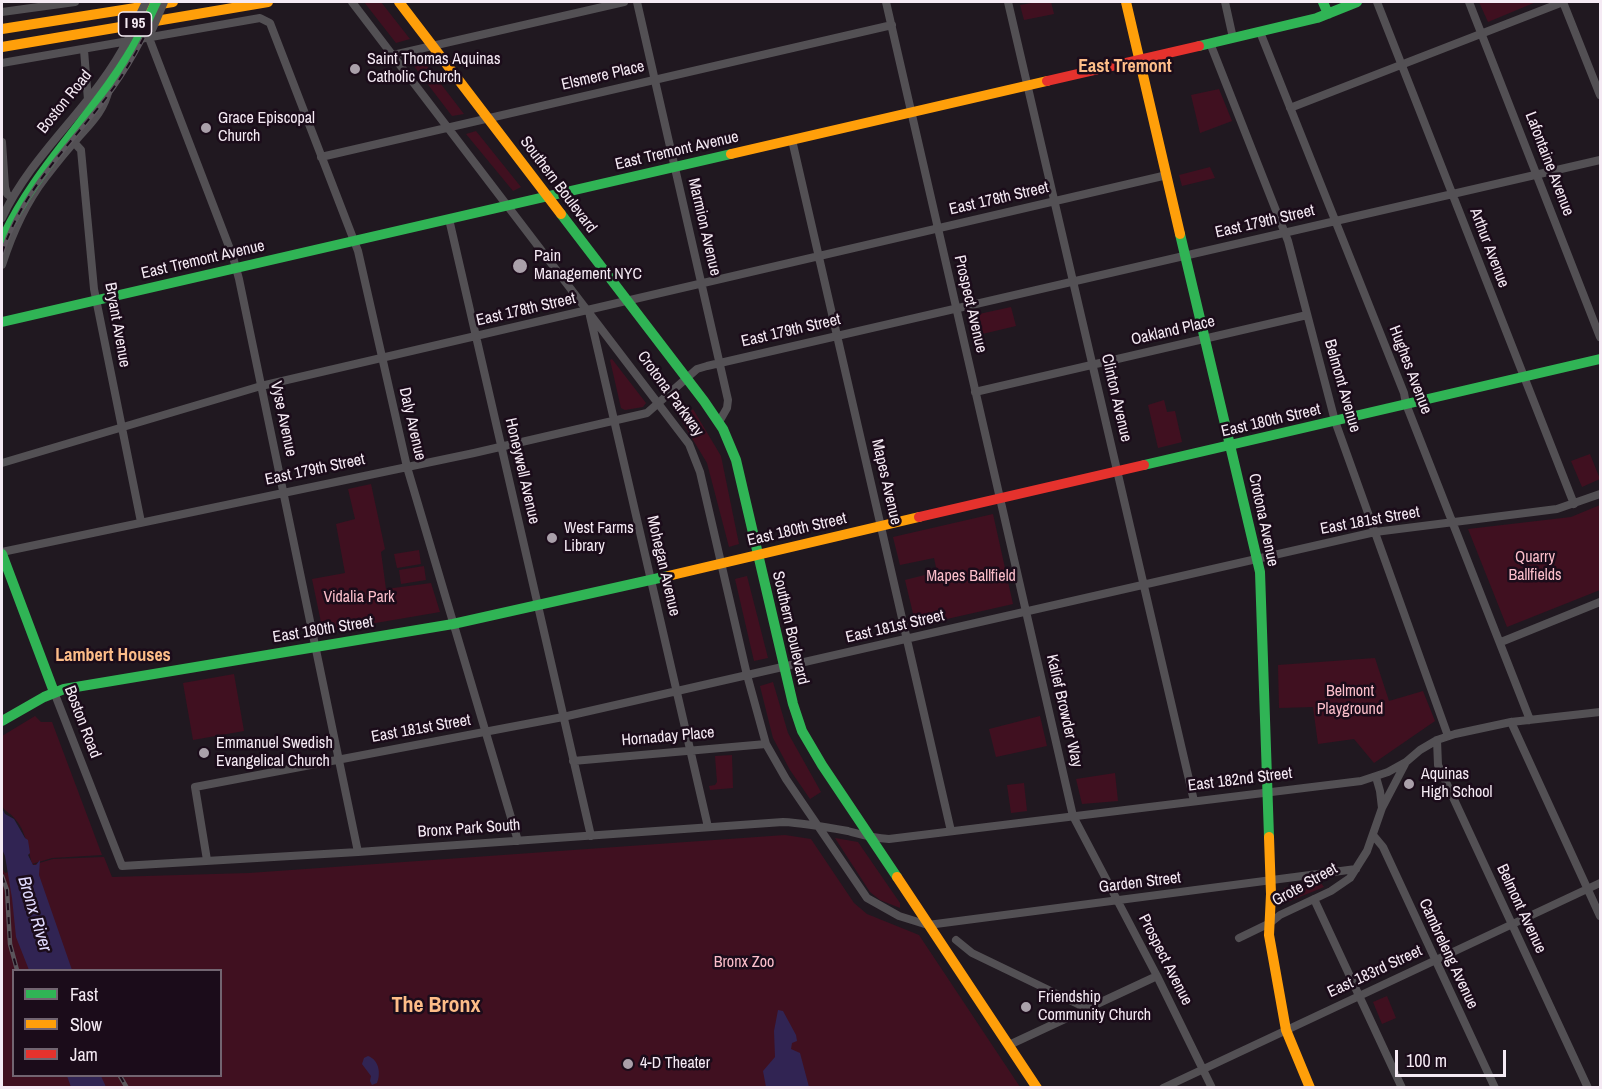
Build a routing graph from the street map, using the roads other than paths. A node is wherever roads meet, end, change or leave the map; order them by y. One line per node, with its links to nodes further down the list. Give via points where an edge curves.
1 (75, 2): 20 (street)
2 (146, 2): 26 (street, Boston Road, bridge)
3 (156, 2): 26 (main road, Boston Road, bridge)
4 (164, 2): 26 (street, Boston Road, bridge)
5 (173, 2): 23 (main road, I 95)
6 (268, 2): 30 (main road, I 95)
7 (352, 2): 32 (street, Crotona Parkway)
8 (399, 2): 29 (main road, Southern Boulevard)
9 (624, 2): 29 (street)
10 (637, 2): 36 (street, Marmion Avenue)
11 (886, 2): 22 (street, Prospect Avenue)
12 (1008, 2): 37 (street, Clinton Avenue)
13 (1126, 2): 33 (main road, Crotona Avenue)
14 (1225, 2): 27 (street)
15 (1323, 2): 21 (main road)
16 (1357, 2): 21 (main road, East Tremont Avenue)
17 (1377, 2): 35 (street, Arthur Avenue)
18 (1469, 2): 25 (street, Lafontaine Avenue)
19 (1563, 2): 25 (street); 39 (street)
20 (2, 12)
21 (1328, 14): 24 (main road, East Tremont Avenue)
22 (892, 25): 36 (street, Elsmere Place); 42 (street, Prospect Avenue)
23 (2, 29)
24 (1260, 32): 27 (main road, East Tremont Avenue); 41 (street, Hughes Avenue)
25 (1482, 33): 35 (street); 52 (street, Lafontaine Avenue)
26 (140, 36): 31 (street); 38 (main road, Boston Road); 40 (street, Boston Road); 49 (street, Daly Avenue, via 265,19); 69 (street, Vyse Avenue)
27 (1233, 38): 28 (main road, East Tremont Avenue)
28 (1210, 43): 33 (main road, East Tremont Avenue); 63 (street, Belmont Avenue)
29 (432, 45): 32 (street); 43 (main road, Southern Boulevard)
30 (2, 47)
31 (84, 50): 34 (street); 40 (street)
32 (393, 55): 45 (street, Crotona Parkway)
33 (1140, 59): 37 (main road, East Tremont Avenue); 53 (main road, Crotona Avenue)
34 (2, 63)
35 (1401, 64): 41 (street); 54 (street, Arthur Avenue)
36 (654, 80): 43 (street, Elsmere Place); 51 (street, Marmion Avenue)
37 (1027, 85): 42 (main road, East Tremont Avenue); 57 (street, Clinton Avenue)
38 (109, 87): 44 (main road, Boston Road); 46 (street, Boston Road, via 102,110)
39 (1600, 95)
40 (88, 100): 44 (street, Boston Road)
41 (1290, 108): 61 (street, Hughes Avenue)
42 (911, 112): 47 (main road, East Tremont Avenue); 62 (street, Prospect Avenue)
43 (488, 118): 45 (street, Elsmere Place); 55 (main road, Southern Boulevard)
44 (75, 123): 46 (main road, Boston Road); 56 (street, Boston Road, via 31,169)
45 (449, 128): 49 (street, Elsmere Place); 58 (street, Crotona Parkway)
46 (72, 139): 64 (main road, Boston Road, via 26,191); 68 (street, Boston Road, via 29,201); 72 (street, Bryant Avenue, via 81,150)
47 (792, 140): 51 (main road, East Tremont Avenue); 66 (street, Mapes Avenue)
48 (2, 142): 56 (street, via 4,187)
49 (321, 157): 65 (street, Daly Avenue)
50 (1600, 160): 52 (street, East 179th Street)
51 (675, 167): 55 (main road, East Tremont Avenue); 71 (street, Marmion Avenue)
52 (1537, 174): 54 (street, East 179th Street); 80 (street, Lafontaine Avenue)
53 (1167, 175): 57 (street, East 178th Street); 67 (main road, Crotona Avenue)
54 (1452, 194): 61 (street, East 179th Street); 86 (street, Arthur Avenue)
55 (548, 196): 58 (main road, East Tremont Avenue); 73 (main road, Southern Boulevard)
56 (12, 198): 59 (street, Boston Road)
57 (1055, 201): 62 (street, East 178th Street); 70 (street, Clinton Avenue)
58 (508, 205): 60 (main road, East Tremont Avenue); 75 (street, Crotona Parkway)
59 (2, 218)
60 (449, 219): 65 (main road, East Tremont Avenue); 79 (street, Honeywell Avenue)
61 (1334, 221): 63 (street, East 179th Street); 91 (street, Hughes Avenue)
62 (937, 228): 66 (street, East 178th Street); 74 (street, Prospect Avenue)
63 (1285, 232): 67 (street, East 179th Street); 76 (street, Belmont Avenue)
64 (2, 241)
65 (354, 241): 69 (main road, East Tremont Avenue); 82 (street, Daly Avenue)
66 (819, 255): 71 (street, East 178th Street); 78 (street, Mapes Avenue)
67 (1187, 255): 70 (street, East 179th Street); 81 (main road, Crotona Avenue)
68 (2, 265)
69 (236, 268): 72 (main road, East Tremont Avenue); 88 (street, Vyse Avenue)
70 (1073, 281): 74 (street, East 179th Street); 85 (street, Clinton Avenue)
71 (702, 282): 73 (street, East 178th Street); 84 (street, Marmion Avenue)
72 (96, 300): 77 (main road, East Tremont Avenue); 95 (street, Bryant Avenue)
73 (628, 301): 75 (street, East 178th Street); 87 (main road, Southern Boulevard)
74 (955, 309): 78 (street, East 179th Street); 89 (street, Prospect Avenue)
75 (589, 311): 79 (street, East 178th Street); 90 (street, Crotona Parkway); 92 (street, Mohegan Avenue)
76 (1307, 315): 81 (street, Oakland Place); 93 (street, Belmont Avenue)
77 (2, 322)
78 (837, 336): 84 (street, East 179th Street); 107 (street, Mapes Avenue)
79 (475, 337): 82 (street, East 178th Street); 97 (street, Honeywell Avenue)
80 (1600, 337)
81 (1207, 339): 85 (street, Oakland Place); 96 (main road, Crotona Avenue)
82 (382, 358): 88 (street, East 178th Street); 99 (street, Daly Avenue)
83 (1600, 360): 86 (main road, East 180th Street)
84 (720, 363): 87 (street, East 179th Street, via 697,369); 94 (street, Marmion Avenue, via 728,403)
85 (1093, 365): 89 (street, Oakland Place); 100 (street, Clinton Avenue)
86 (1524, 377): 91 (main road, East 180th Street); 104 (street, Arthur Avenue)
87 (687, 379): 90 (street, East 179th Street); 94 (main road, Southern Boulevard)
88 (261, 387): 95 (street, East 178th Street); 101 (street, Vyse Avenue)
89 (975, 392): 103 (street, Prospect Avenue)
90 (659, 403): 92 (street, East 179th Street, via 647,413); 112 (street, Crotona Parkway, via 693,450)
91 (1407, 404): 93 (main road, East 180th Street); 106 (street, Hughes Avenue)
92 (614, 421): 97 (street, East 179th Street); 113 (street, Mohegan Avenue)
93 (1335, 421): 96 (main road, East 180th Street); 108 (street, Belmont Avenue)
94 (719, 422): 110 (main road, Southern Boulevard, via 734,453)
95 (122, 427): 98 (street, East 178th Street); 105 (street, Bryant Avenue)
96 (1231, 445): 100 (main road, East 180th Street); 111 (main road, Crotona Avenue)
97 (501, 447): 99 (street, East 179th Street); 116 (street, Honeywell Avenue)
98 (2, 463)
99 (407, 467): 101 (street, East 179th Street); 118 (street, Daly Avenue)
100 (1117, 471): 103 (main road, East 180th Street); 114 (street, Clinton Avenue)
101 (283, 492): 105 (street, East 179th Street); 121 (street, Vyse Avenue)
102 (1600, 494): 104 (street, East 181st Street)
103 (999, 499): 107 (main road, East 180th Street); 117 (street, Prospect Avenue)
104 (1574, 504): 106 (street, East 181st Street)
105 (141, 522): 109 (street, East 179th Street)
106 (1453, 522): 108 (street, East 181st Street); 120 (street, Hughes Avenue)
107 (881, 526): 110 (main road, East 180th Street); 119 (street, Mapes Avenue)
108 (1375, 532): 111 (street, East 181st Street); 132 (street, Belmont Avenue)
109 (2, 553): 125 (main road, Boston Road)
110 (758, 554): 112 (main road, East 180th Street); 122 (main road, Southern Boulevard)
111 (1257, 559): 114 (street, East 181st Street); 140 (main road, Crotona Avenue)
112 (723, 563): 113 (main road, East 180th Street); 123 (street, Crotona Parkway)
113 (651, 580): 116 (main road, East 180th Street); 124 (street, Mohegan Avenue)
114 (1144, 585): 117 (street, East 181st Street); 141 (street, Clinton Avenue)
115 (1600, 602): 120 (street)
116 (537, 606): 118 (main road, East 180th Street); 127 (street, Honeywell Avenue)
117 (1025, 612): 119 (street, East 181st Street); 143 (street, Kalief Browder Way)
118 (453, 624): 121 (main road, East 180th Street); 131 (street, Daly Avenue)
119 (907, 640): 122 (street, East 181st Street); 146 (street, Mapes Avenue)
120 (1501, 642): 129 (street, Hughes Avenue)
121 (315, 647): 125 (main road, East 180th Street); 136 (street, Vyse Avenue)
122 (784, 669): 123 (street, East 181st Street); 149 (main road, Southern Boulevard, via 797,718 809,744)
123 (747, 675): 124 (street, East 181st Street); 134 (street, Crotona Parkway)
124 (676, 691): 127 (street, East 181st Street); 135 (street, Mohegan Avenue)
125 (54, 692): 128 (main road, East 180th Street); 153 (street, Boston Road)
126 (1600, 714): 129 (street, East 182nd Street)
127 (563, 717): 131 (street, East 181st Street); 137 (street, Honeywell Avenue)
128 (2, 720)
129 (1530, 720): 130 (street, East 182nd Street)
130 (1510, 722): 132 (street, East 182nd Street); 157 (street)
131 (485, 732): 136 (street, East 181st Street); 150 (street, Daly Avenue)
132 (1448, 736): 133 (street, East 182nd Street)
133 (1437, 740): 138 (street, East 182nd Street); 162 (street, Belmont Avenue, via 1438,765)
134 (766, 744): 135 (street, Hornaday Place); 144 (street, Crotona Parkway)
135 (690, 750): 137 (street, Hornaday Place); 145 (street, Mohegan Avenue)
136 (338, 759): 151 (street, Vyse Avenue); 152 (street, East 181st Street, via 195,786)
137 (573, 761): 148 (street, Honeywell Avenue)
138 (1406, 762): 139 (street, East 182nd Street); 142 (street, Grote Street)
139 (1376, 777): 140 (street, East 182nd Street); 142 (street)
140 (1267, 792): 141 (street, East 182nd Street); 155 (main road, Crotona Avenue)
141 (1194, 801): 143 (street, East 182nd Street)
142 (1382, 808): 147 (street, Grote Street)
143 (1073, 816): 146 (street, East 182nd Street); 159 (street, Prospect Avenue)
144 (818, 826): 145 (street, Bronx Park South, via 783,822); 149 (street, East 182nd Street); 163 (street, Crotona Parkway, via 867,898 899,916)
145 (708, 827): 148 (street, Bronx Park South)
146 (951, 831): 149 (street, East 182nd Street)
147 (1372, 835): 154 (street, Grote Street); 166 (street, Cambreleng Avenue, via 1383,847)
148 (591, 836): 150 (street, Bronx Park South)
149 (870, 838): 163 (main road, Southern Boulevard)
150 (518, 841): 151 (street, Bronx Park South)
151 (358, 852): 152 (street, Bronx Park South)
152 (207, 860): 153 (street, Bronx Park South)
153 (122, 866)
154 (1356, 869): 155 (street, Garden Street); 158 (street, Grote Street, via 1344,884)
155 (1271, 882): 159 (street, Garden Street); 161 (main road, Crotona Avenue)
156 (1600, 883): 157 (street, East 183rd Street)
157 (1588, 889): 160 (street); 162 (street, East 183rd Street)
158 (1314, 899): 161 (street, Grote Street); 168 (street)
159 (1117, 901): 163 (street, Garden Street); 167 (street, Prospect Avenue)
160 (1600, 916)
161 (1270, 923): 164 (street, Grote Street); 170 (main road, Crotona Avenue)
162 (1511, 924): 166 (street, East 183rd Street); 179 (street, Belmont Avenue)
163 (928, 925): 171 (main road, Southern Boulevard)
164 (1239, 938)
165 (956, 940): 169 (street, via 972,953)
166 (1435, 960): 168 (street, East 183rd Street); 178 (street, Cambreleng Avenue)
167 (1157, 976): 169 (street); 172 (street, Prospect Avenue)
168 (1359, 996): 170 (street, East 183rd Street); 177 (street)
169 (1086, 1008): 171 (street)
170 (1286, 1030): 172 (street, East 183rd Street); 176 (main road, Crotona Avenue)
171 (1009, 1045): 173 (main road, Southern Boulevard)
172 (1203, 1069): 174 (street, East 183rd Street); 175 (street, Prospect Avenue)
173 (1037, 1088)
174 (1163, 1088)
175 (1212, 1088)
176 (1310, 1088)
177 (1402, 1088)
178 (1495, 1088)
179 (1588, 1088)

